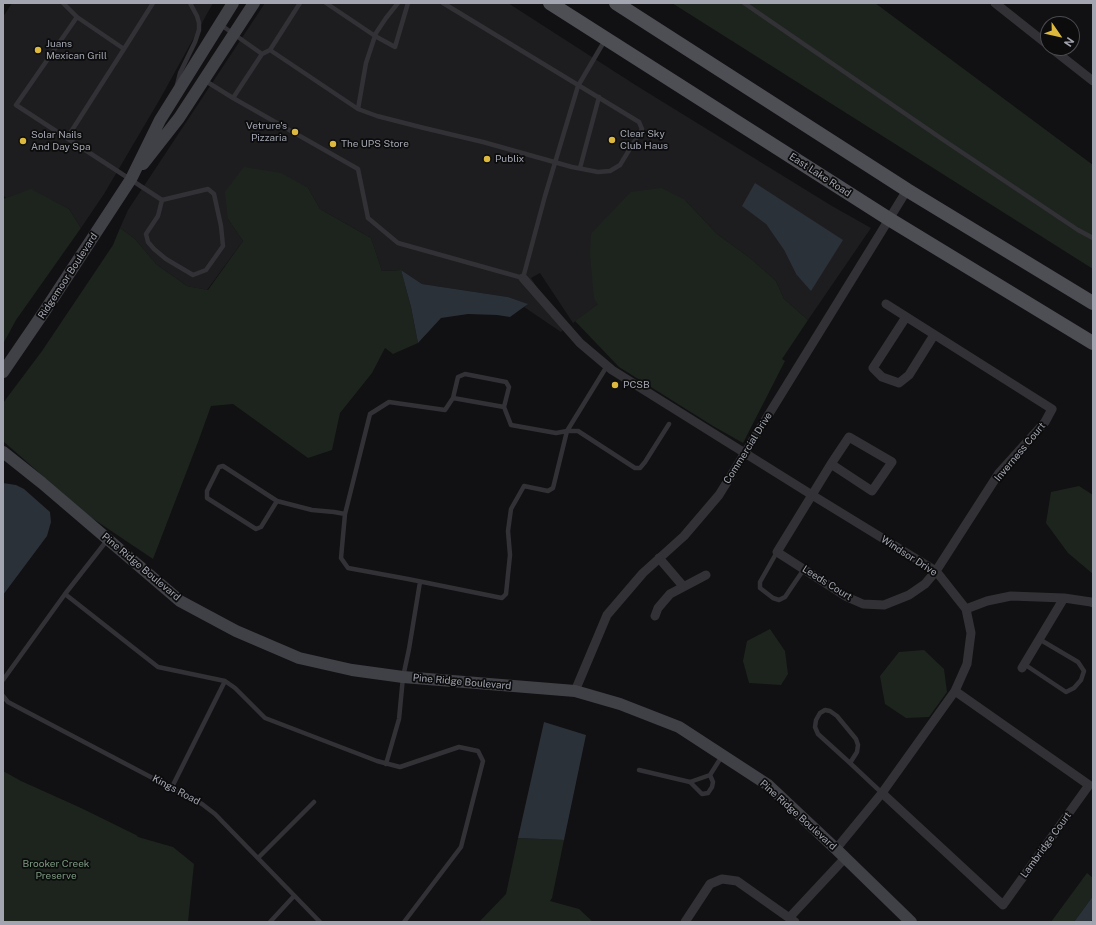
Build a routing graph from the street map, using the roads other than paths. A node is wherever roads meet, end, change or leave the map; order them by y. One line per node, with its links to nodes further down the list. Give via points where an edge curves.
1 (64, 3): 15 (lane)
2 (153, 3): 21 (lane)
3 (190, 3): 30 (lane, via 197,16 199,30 180,73)
4 (234, 3): 16 (street, Ridgemoor Boulevard)
5 (254, 3): 17 (street, Ridgemoor Boulevard)
6 (300, 3): 22 (lane)
7 (326, 3): 18 (lane)
8 (398, 3): 18 (lane)
9 (408, 3): 18 (lane, via 395,47)
10 (443, 3): 27 (lane)
11 (550, 3): 19 (main road, East Lake Road)
12 (616, 3): 36 (main road)
13 (744, 3): 39 (lane, via 945,141)
14 (994, 3): 20 (street)
15 (77, 17): 21 (lane); 32 (lane, via 16,105)
16 (220, 24): 17 (lane); 30 (street, Ridgemoor Boulevard)
17 (234, 34): 23 (lane); 25 (street, Ridgemoor Boulevard)
18 (375, 36): 31 (lane, via 366,63)
19 (606, 38): 27 (lane); 38 (main road, East Lake Road)
20 (1040, 39)
21 (124, 49): 32 (lane)
22 (270, 50): 23 (lane); 31 (lane)
23 (262, 54): 29 (lane)
24 (1061, 56): 26 (street)
25 (204, 80): 29 (lane); 35 (street, Ridgemoor Boulevard, via 179,118)
26 (1093, 81)
27 (578, 86): 28 (lane); 33 (lane)
28 (599, 97): 34 (lane); 34 (lane, via 639,122 642,129 620,165 610,171 598,172)
29 (232, 98): 40 (lane, via 358,169 368,218 398,243)
30 (172, 99): 35 (street, Ridgemoor Boulevard)
31 (358, 109): 33 (lane)
32 (67, 138): 35 (lane)
33 (555, 162): 34 (lane); 40 (lane)
34 (580, 168)
35 (131, 179): 37 (lane); 47 (street, Ridgemoor Boulevard)
36 (907, 190): 38 (street, Commercial Drive); 41 (main road)
37 (162, 200): 37 (lane, via 208,189 214,194 223,246 206,270 194,275 166,259 148,242 146,234 158,216)
38 (889, 219): 45 (main road, East Lake Road); 53 (street, Commercial Drive)
39 (1093, 238)
40 (523, 278): 46 (street, Windsor Drive, via 580,343)
41 (1093, 303)
42 (886, 304): 43 (street, Inverness Court)
43 (906, 317): 44 (street, Inverness Court); 44 (street, via 873,368 882,377 899,383 909,375)
44 (934, 334): 62 (street, Inverness Court, via 1052,409 1046,422 999,473)
45 (1093, 343)
46 (607, 366): 51 (lane); 53 (street, Windsor Drive)
47 (3, 372)
48 (453, 398): 49 (lane); 49 (lane, via 458,377 465,374 506,382 509,387); 57 (lane, via 445,410 389,402 370,414)
49 (504, 407): 51 (lane, via 511,425 556,433)
50 (669, 424): 51 (lane, via 640,468 635,468 578,431)
51 (567, 431): 64 (lane, via 553,488 548,491 524,486 511,509 506,594 502,598)
52 (3, 452): 58 (street, Pine Ridge Boulevard)
53 (745, 453): 55 (street, Windsor Drive); 60 (street, Commercial Drive, via 719,495 684,536)
54 (831, 464): 54 (street, via 849,437 892,462 872,491); 55 (street)
55 (812, 495): 59 (street); 62 (street, Windsor Drive)
56 (277, 501): 56 (lane, via 223,466 219,467 207,491 207,498 256,529 261,527); 57 (lane, via 312,510)
57 (345, 514): 64 (lane, via 341,558 348,568)
58 (108, 539): 66 (lane); 73 (street, Pine Ridge Boulevard, via 180,601 236,631 299,658 352,670)
59 (777, 552): 61 (street, Leeds Court); 61 (lane, via 760,582 760,588 773,598 779,600 785,597)
60 (659, 558): 65 (street); 76 (street, Commercial Drive, via 607,615)
61 (804, 569): 62 (street, Leeds Court, via 847,597 863,604 877,605 884,605 909,595)
62 (936, 571): 69 (street, Windsor Drive)
63 (706, 575): 65 (street)
64 (420, 582): 73 (lane)
65 (683, 586): 70 (street, via 662,602)
66 (65, 594): 74 (lane); 75 (lane, via 158,667)
67 (1064, 598): 68 (street); 69 (street, via 1011,596); 71 (street)
68 (1093, 603)
69 (966, 609): 77 (street, Windsor Drive, via 971,633 967,664)
70 (655, 616)
71 (1039, 639): 72 (street); 72 (lane, via 1078,662 1084,671 1081,680 1066,692)
72 (1023, 666)
73 (403, 677): 76 (street, Pine Ridge Boulevard); 80 (lane, via 399,719)
74 (3, 680)
75 (225, 681): 80 (lane, via 266,718); 85 (lane)
76 (574, 691): 79 (street, Pine Ridge Boulevard, via 620,704 679,728)
77 (955, 691): 86 (street, Windsor Drive); 86 (street, Lambridge Court, via 1089,785 1004,905)
78 (3, 696): 85 (lane, Kings Road, via 8,702)
79 (722, 755): 83 (lane); 88 (street, Pine Ridge Boulevard, via 768,785)
80 (386, 764): 95 (lane, via 400,767 459,747 478,752 483,761 461,847)
81 (850, 764): 81 (lane, via 818,734 816,720 825,710 837,716 856,739 857,752); 86 (lane)
82 (639, 770): 84 (lane)
83 (710, 775): 84 (lane); 84 (lane, via 713,782 708,793 702,794)
84 (690, 782)
85 (172, 787): 89 (lane, Kings Road, via 215,814)
86 (882, 793): 88 (street, Windsor Drive)
87 (314, 802): 89 (lane)
88 (836, 849): 90 (street, Pine Ridge Boulevard)
89 (258, 858): 91 (lane, Kings Road)
90 (845, 858): 92 (street); 97 (street, Pine Ridge Boulevard)
91 (294, 896): 93 (lane); 94 (lane, Kings Road)
92 (792, 920): 96 (street, via 737,882 722,879 710,884)
93 (270, 922)
94 (320, 922)
95 (404, 922)
96 (685, 922)
97 (911, 922)

